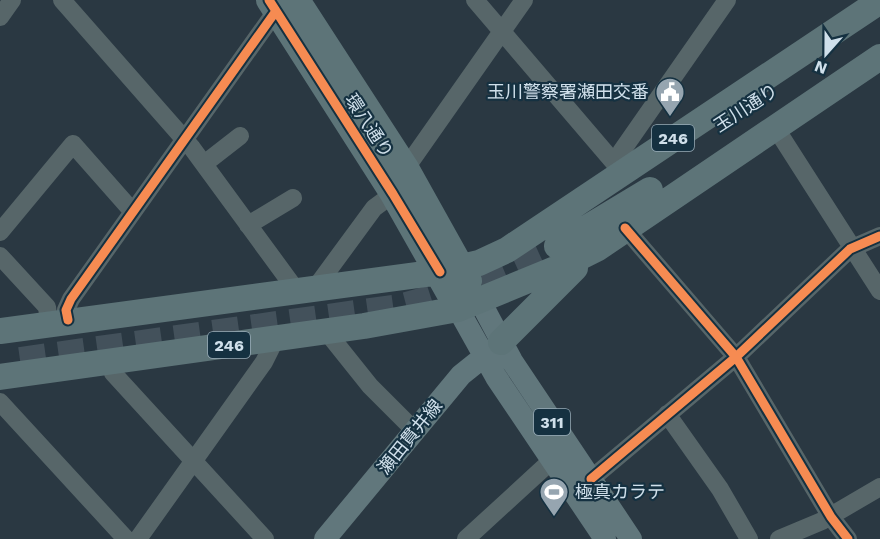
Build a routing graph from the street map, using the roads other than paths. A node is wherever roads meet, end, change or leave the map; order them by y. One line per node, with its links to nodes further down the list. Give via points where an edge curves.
1 (12, 0): 8 (street)
2 (62, 0): 15 (street)
3 (474, 0): 10 (street)
4 (524, 0): 10 (street)
5 (728, 0): 18 (street, via 621,152)
6 (880, 1): 18 (highway, 246)
7 (280, 4): 15 (street); 17 (highway, 環八通り); 19 (highway, 環八通り)
8 (0, 17)
9 (880, 19): 27 (highway, 玉川通り / 246)
10 (501, 32): 17 (street); 18 (street)
11 (880, 37): 27 (highway, 玉川通り / 246, via 629,205)
12 (880, 57): 13 (highway, 246)
13 (775, 127): 23 (highway, 246); 29 (street)
14 (240, 136): 16 (street)
15 (184, 138): 16 (street); 21 (street)
16 (204, 164): 22 (street)
17 (406, 168): 31 (highway, 環八通り)
18 (622, 172): 27 (highway, 246)
19 (393, 194): 25 (highway, 環八通り); 34 (street, via 374,208)
20 (293, 198): 22 (street)
21 (133, 212): 24 (street, via 73,144); 37 (street)
22 (248, 225): 34 (street)
23 (625, 228): 28 (highway, 246); 43 (street)
24 (0, 232)
25 (417, 232): 31 (highway, 環八通り); 32 (highway, via 415,258)
26 (880, 236): 29 (street)
27 (552, 243): 28 (highway, 246); 31 (highway, 246, via 507,250); 36 (highway, 246)
28 (598, 248): 42 (highway)
29 (850, 249): 35 (street); 43 (street)
30 (0, 256): 37 (street)
31 (451, 270): 32 (highway, 246); 36 (highway, 環八通り)
32 (400, 278): 33 (highway, 246)
33 (357, 283): 34 (highway, 246); 38 (highway, via 368,289 376,303 376,312)
34 (306, 289): 37 (highway, 246)
35 (880, 291)
36 (469, 305): 38 (highway, 246); 42 (main road, 環八通り / 311)
37 (58, 322): 39 (highway, 246)
38 (364, 326): 40 (highway, 246)
39 (0, 331)
40 (326, 331): 41 (highway, 246); 48 (street, via 370,386)
41 (276, 338): 44 (highway, 246); 49 (street, via 264,362)
42 (493, 349): 48 (main road, 瀬田貫井線, via 461,375); 50 (main road, 環八通り / 311); 51 (main road, 環八通り / 311)
43 (736, 357): 47 (street); 53 (street)
44 (110, 361): 45 (highway, 246); 49 (street, via 113,373)
45 (6, 366)
46 (0, 402): 54 (street)
47 (667, 414): 51 (street); 61 (street, via 720,489)
48 (414, 431): 57 (main road, 瀬田貫井線)
49 (195, 461): 55 (street); 56 (street)
50 (551, 461): 58 (street); 59 (main road, 環八通り / 311)
51 (591, 479): 60 (main road, 環八通り / 311)
52 (880, 487): 53 (street)
53 (831, 517): 62 (street); 63 (street)
54 (126, 539)
55 (138, 539)
56 (265, 539)
57 (326, 539)
58 (466, 539)
59 (605, 539)
60 (631, 539)
61 (749, 539)
62 (779, 539)
63 (848, 539)

